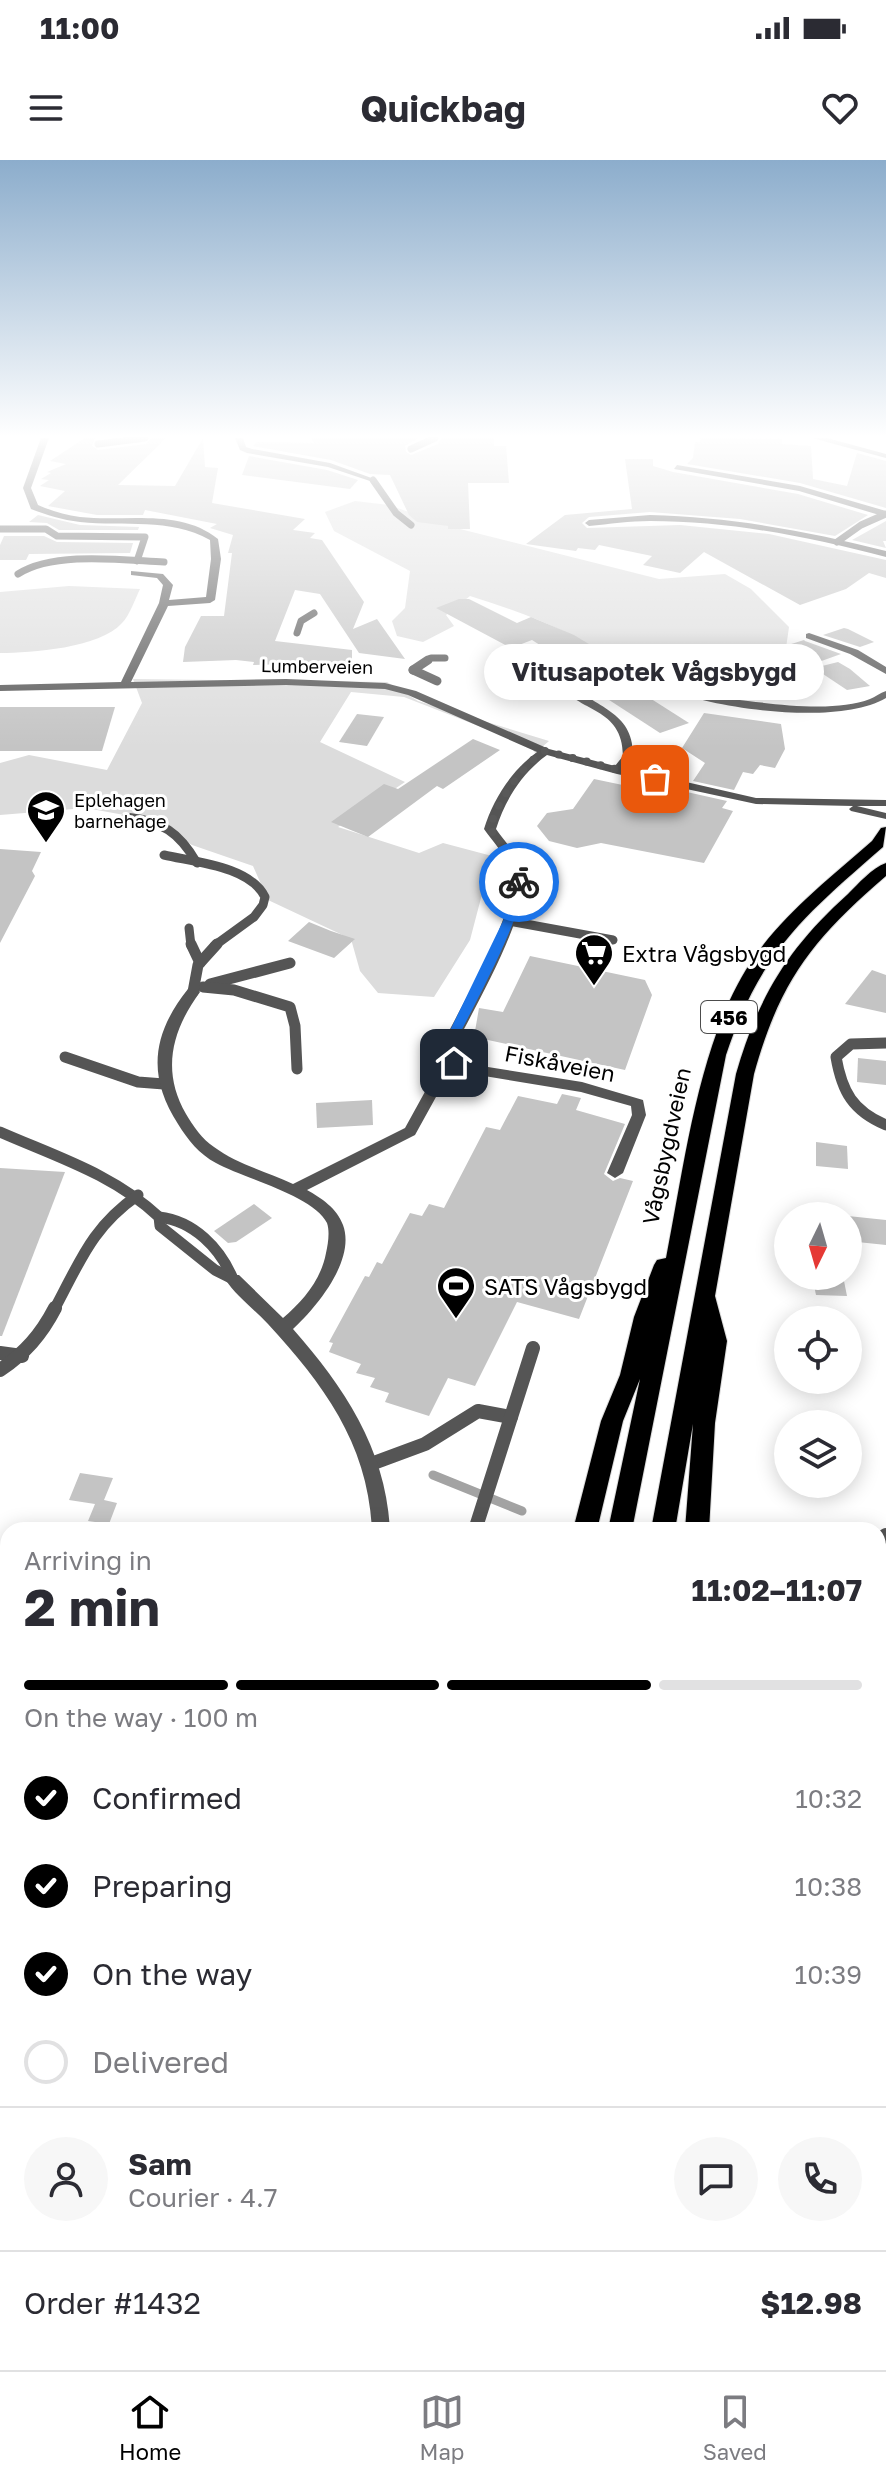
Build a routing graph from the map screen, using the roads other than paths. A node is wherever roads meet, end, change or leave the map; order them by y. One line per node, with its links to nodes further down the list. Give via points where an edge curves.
1 (144, 541): 6 (lane)
2 (214, 541): 10 (street, via 210,600)
3 (832, 541): 4 (street)
4 (837, 542): 5 (street)
5 (886, 554)
6 (137, 561): 7 (lane); 9 (lane, via 45,561)
7 (164, 562)
8 (134, 573): 10 (street, via 166,580)
9 (18, 574)
10 (164, 603): 17 (street)
11 (314, 613): 12 (lane, via 301,621)
12 (297, 633)
13 (809, 636): 15 (street, via 854,652)
14 (445, 658): 16 (lane, via 431,658 413,670)
15 (886, 671)
16 (437, 681)
17 (125, 685): 18 (street, Lumberveien); 20 (street, Lumberveien, via 385,686)
18 (0, 688)
19 (886, 694): 21 (street, via 870,705 814,708 725,702 613,674 568,678 567,688 627,735 628,756)
20 (545, 751): 21 (street, Lumberveien); 30 (street, via 514,779 490,829 517,868 519,892)
21 (617, 771): 22 (street, Lumberveien, via 745,800)
22 (818, 802): 23 (street, Lumberveien); 24 (street, Lumberveien)
23 (886, 803)
24 (886, 816)
25 (126, 817): 28 (lane, via 171,826)
26 (886, 831): 46 (main road, Vågsbygdveien / 456, via 776,937 739,992 717,1055)
27 (164, 855): 28 (lane)
28 (197, 863): 33 (lane, via 249,879 265,897 252,919)
29 (886, 868): 48 (main road, 456, via 813,933 777,982 764,1010 745,1074)
30 (509, 921): 32 (lane); 38 (street, via 450,1043)
31 (189, 928): 33 (lane)
32 (613, 940)
33 (200, 963): 35 (lane)
34 (290, 963): 35 (lane)
35 (198, 989): 39 (lane, via 243,991 290,1007); 40 (street, via 180,1011 171,1034)
36 (886, 1043): 41 (lane, via 859,1043 843,1048 836,1057 843,1093 853,1107)
37 (65, 1057): 40 (lane, via 138,1082)
38 (450, 1059): 43 (street, Fiskåveien, via 466,1068 582,1087 638,1103 639,1115); 44 (street, via 410,1131)
39 (297, 1069)
40 (164, 1084): 44 (street, via 183,1123 208,1150)
41 (886, 1125)
42 (0, 1132): 45 (lane, via 93,1168)
43 (615, 1173)
44 (292, 1191): 49 (street, via 328,1212 337,1237 319,1291)
45 (138, 1195): 47 (lane, via 159,1217 160,1226); 52 (lane, via 100,1227 48,1327)
46 (686, 1206): 58 (main road, 456, via 644,1317); 59 (main road, Vågsbygdveien / 456)
47 (233, 1279): 49 (street)
48 (706, 1292): 60 (main road, 456); 61 (main road, 456, via 717,1341 704,1423)
49 (283, 1328): 55 (street, via 348,1417)
50 (533, 1348): 54 (lane)
51 (0, 1353): 52 (lane)
52 (22, 1356): 53 (lane)
53 (0, 1370)
54 (511, 1417): 55 (lane, via 478,1411 425,1444); 57 (lane)
55 (371, 1464): 56 (street)
56 (381, 1522)
57 (478, 1522)
58 (587, 1522)
59 (622, 1522)
60 (664, 1522)
61 (698, 1522)

